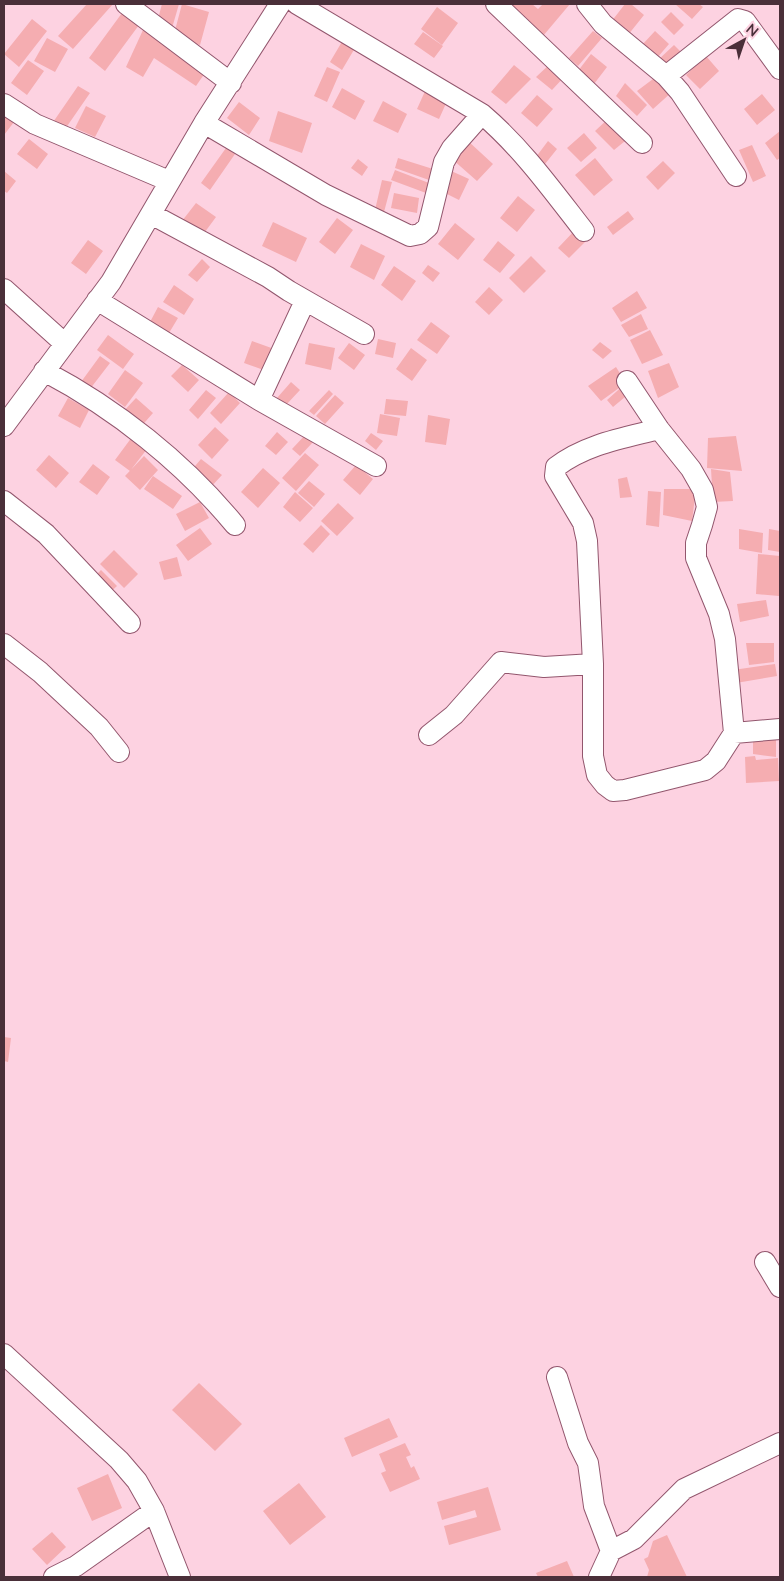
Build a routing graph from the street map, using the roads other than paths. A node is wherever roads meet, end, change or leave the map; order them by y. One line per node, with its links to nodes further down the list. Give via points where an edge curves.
1 (126, 4): 8 (street)
2 (280, 4): 8 (street)
3 (297, 4): 10 (street)
4 (496, 4): 12 (street)
5 (587, 4): 7 (street, via 603,24)
6 (780, 69): 7 (street, via 746,21 738,19)
7 (666, 76): 13 (street)
8 (231, 83): 11 (street)
9 (4, 104): 14 (street, via 35,124)
10 (482, 114): 11 (street, via 444,162 428,228 410,236 326,195); 16 (street, via 520,150)
11 (204, 123): 14 (street)
12 (642, 142)
13 (736, 176)
14 (170, 181): 15 (street)
15 (151, 214): 18 (street); 19 (street)
16 (584, 231)
17 (4, 288): 21 (street)
18 (97, 300): 21 (street); 24 (street)
19 (305, 300): 20 (street); 24 (street)
20 (364, 334)
21 (64, 343): 22 (street)
22 (44, 371): 25 (street); 29 (street, via 124,421 211,497)
23 (627, 381): 26 (street)
24 (259, 400): 27 (street)
25 (4, 426)
26 (659, 429): 32 (street, via 598,445 556,467 556,476 582,523 587,541); 34 (street, via 691,468 703,490 707,507 696,543 696,558 719,614 725,639)
27 (376, 466)
28 (4, 501): 30 (street, via 46,534)
29 (235, 525)
30 (130, 623)
31 (4, 644): 36 (street, via 93,721)
32 (593, 664): 34 (street, via 593,756 597,774 613,791 705,770 716,761); 35 (street, via 544,667 500,662 454,715)
33 (780, 729): 34 (street)
34 (734, 734)
35 (429, 735)
36 (119, 752)
37 (764, 1262): 38 (street)
38 (780, 1287)
39 (4, 1354): 42 (street, via 119,1460 137,1481)
40 (557, 1377): 43 (street, via 588,1463 594,1506)
41 (780, 1443): 43 (street, via 684,1489 634,1539)
42 (154, 1511): 44 (street, via 76,1566); 45 (street)
43 (611, 1552): 46 (street)
44 (54, 1577)
45 (180, 1577)
46 (599, 1577)

